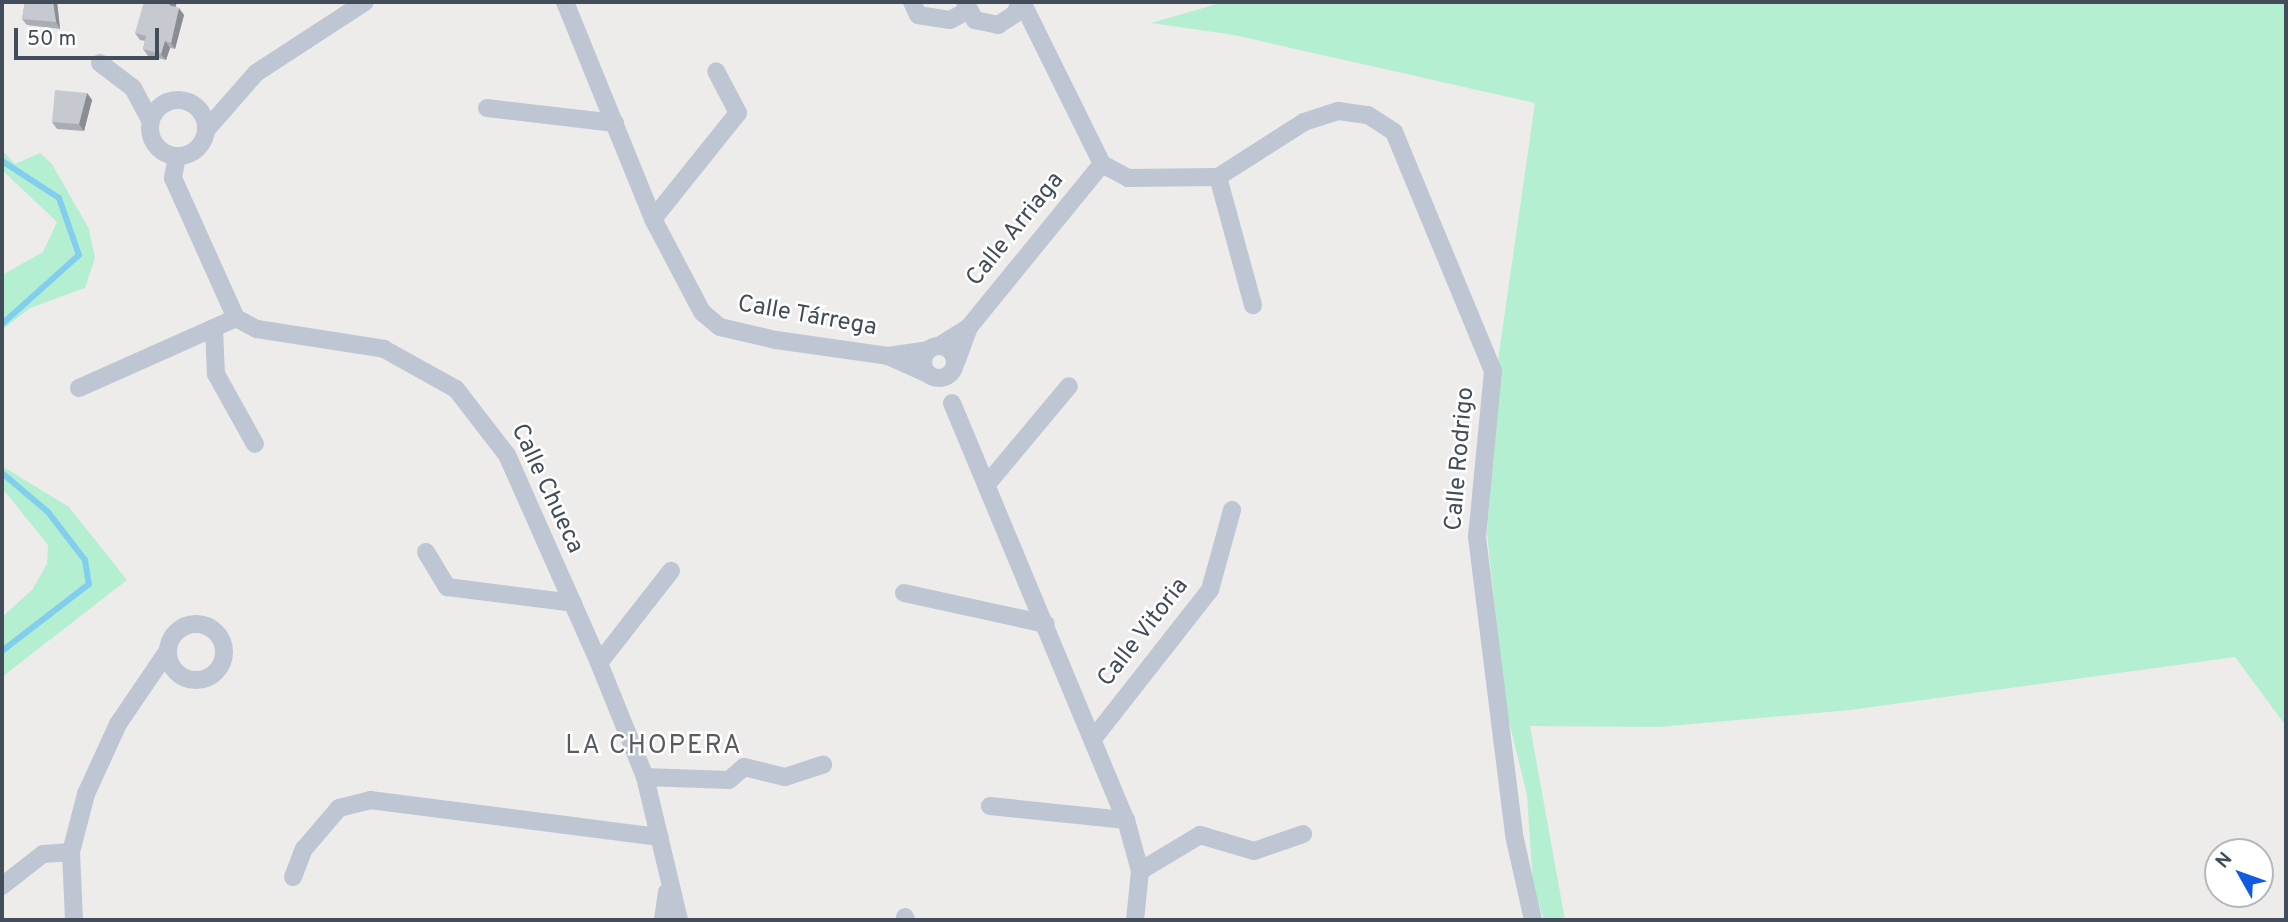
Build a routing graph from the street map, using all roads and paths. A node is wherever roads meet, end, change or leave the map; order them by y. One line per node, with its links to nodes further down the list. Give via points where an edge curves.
1 (365, 2): 13 (street, via 256,73)
2 (565, 2): 12 (street, Calle Tárrega)
3 (912, 2): 5 (street, via 918,15 950,20)
4 (1021, 2): 6 (street); 7 (street)
5 (966, 6): 6 (street, via 985,25)
6 (1009, 21): 7 (street)
7 (1033, 24): 15 (street)
8 (100, 63): 11 (street, via 133,88)
9 (716, 71): 17 (street, via 738,113)
10 (487, 108): 12 (street)
11 (150, 120): 13 (street, via 162,104 182,100 200,110); 14 (street, via 158,149)
12 (615, 123): 17 (street, Calle Tárrega)
13 (207, 129): 14 (street, via 198,149)
14 (177, 157): 19 (street, via 173,178)
15 (1102, 164): 16 (street, via 1128,178); 20 (street, Calle Arriaga)
16 (1218, 177): 18 (street); 55 (street, Calle Rodrigo, via 1304,122 1338,111 1368,114 1394,132 1493,370 1477,537 1514,835)
17 (653, 219): 23 (street, Calle Tárrega, via 685,290 720,327)
18 (1253, 305)
19 (236, 318): 21 (street); 35 (street, Calle Chueca, via 257,329 384,349 456,389 507,455)
20 (969, 327): 22 (street, Calle Arriaga); 24 (street, Calle Arriaga)
21 (214, 328): 27 (street); 29 (street, via 216,374)
22 (934, 348): 23 (street, Calle Tárrega); 24 (street); 25 (street)
23 (888, 356): 25 (street, Calle Tárrega)
24 (955, 365): 25 (street, via 945,378); 28 (street, Calle Vitoria)
25 (929, 375): 28 (street, Calle Vitoria)
26 (1069, 386): 30 (street)
27 (79, 388)
28 (952, 402): 30 (street, Calle Vitoria)
29 (256, 444)
30 (988, 483): 36 (street, Calle Vitoria)
31 (1232, 510): 39 (street, Calle Vitoria, via 1210,590)
32 (426, 552): 35 (street, via 447,587)
33 (671, 571): 38 (street)
34 (904, 593): 36 (street)
35 (573, 603): 38 (street, Calle Chueca)
36 (1046, 624): 39 (street, Calle Vitoria)
37 (167, 652): 46 (street, via 118,724 86,794)
38 (599, 663): 41 (street, Calle Chueca)
39 (1093, 739): 43 (street, Calle Vitoria)
40 (823, 765): 41 (street, via 785,777 744,767 729,780)
41 (645, 778): 45 (street, Calle Chueca)
42 (990, 806): 43 (street)
43 (1126, 820): 47 (street, Calle Vitoria)
44 (1303, 834): 47 (street, via 1254,851 1200,835)
45 (660, 837): 48 (street, via 370,800 339,808 304,849); 50 (street, Calle Chueca)
46 (71, 852): 49 (street, via 43,854); 51 (street)
47 (1140, 871): 54 (street, Calle Vitoria)
48 (293, 877)
49 (2, 886)
50 (667, 889): 52 (street, Calle Chueca); 53 (street, Calle Chueca)
51 (74, 920)
52 (663, 920)
53 (680, 920)
54 (1135, 920)
55 (1534, 920)

